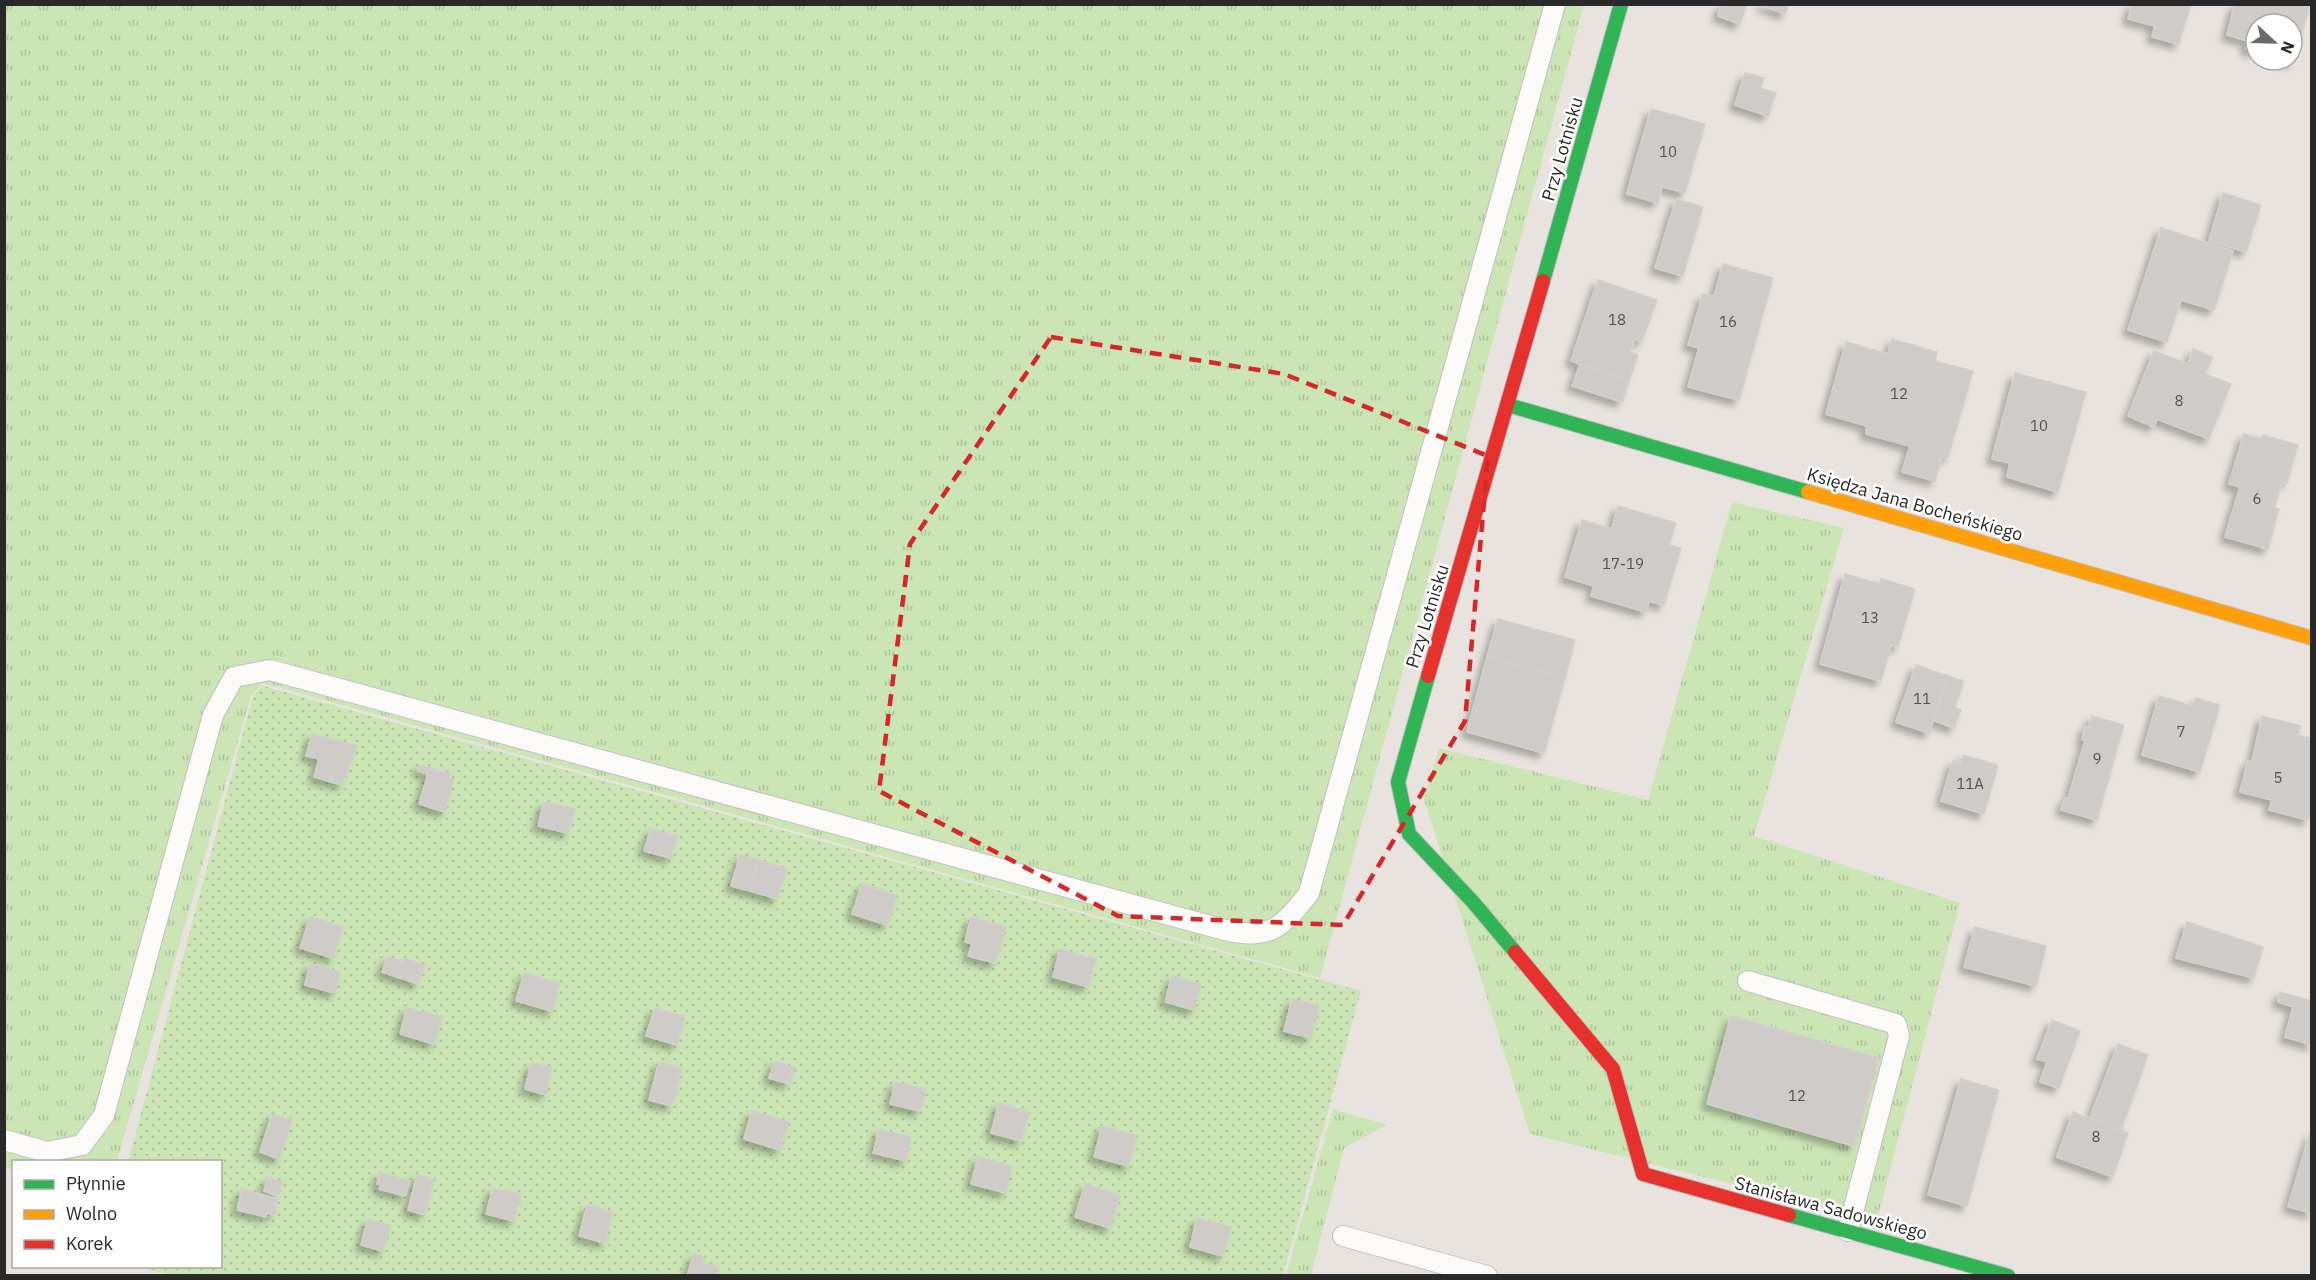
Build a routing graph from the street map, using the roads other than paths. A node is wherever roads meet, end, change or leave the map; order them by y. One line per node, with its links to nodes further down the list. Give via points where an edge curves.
1 (1555, 4): 6 (lane, via 1309,893 1272,932 1248,936 1225,930 270,670 234,677 213,715 104,1115 82,1145 47,1152)
2 (1621, 4): 3 (street, Przy Lotnisku)
3 (1508, 405): 4 (street, Księdza Jana Bocheńskiego); 7 (street, Przy Lotnisku, via 1398,782 1409,834 1473,902 1613,1069)
4 (2312, 638)
5 (1748, 981): 8 (lane, via 1896,1024 1899,1036)
6 (4, 1140)
7 (1643, 1174): 8 (street, Stanisława Sadowskiego)
8 (1848, 1231): 11 (street, Stanisława Sadowskiego)
9 (1343, 1236): 10 (lane)
10 (1487, 1275)
11 (2008, 1275)

